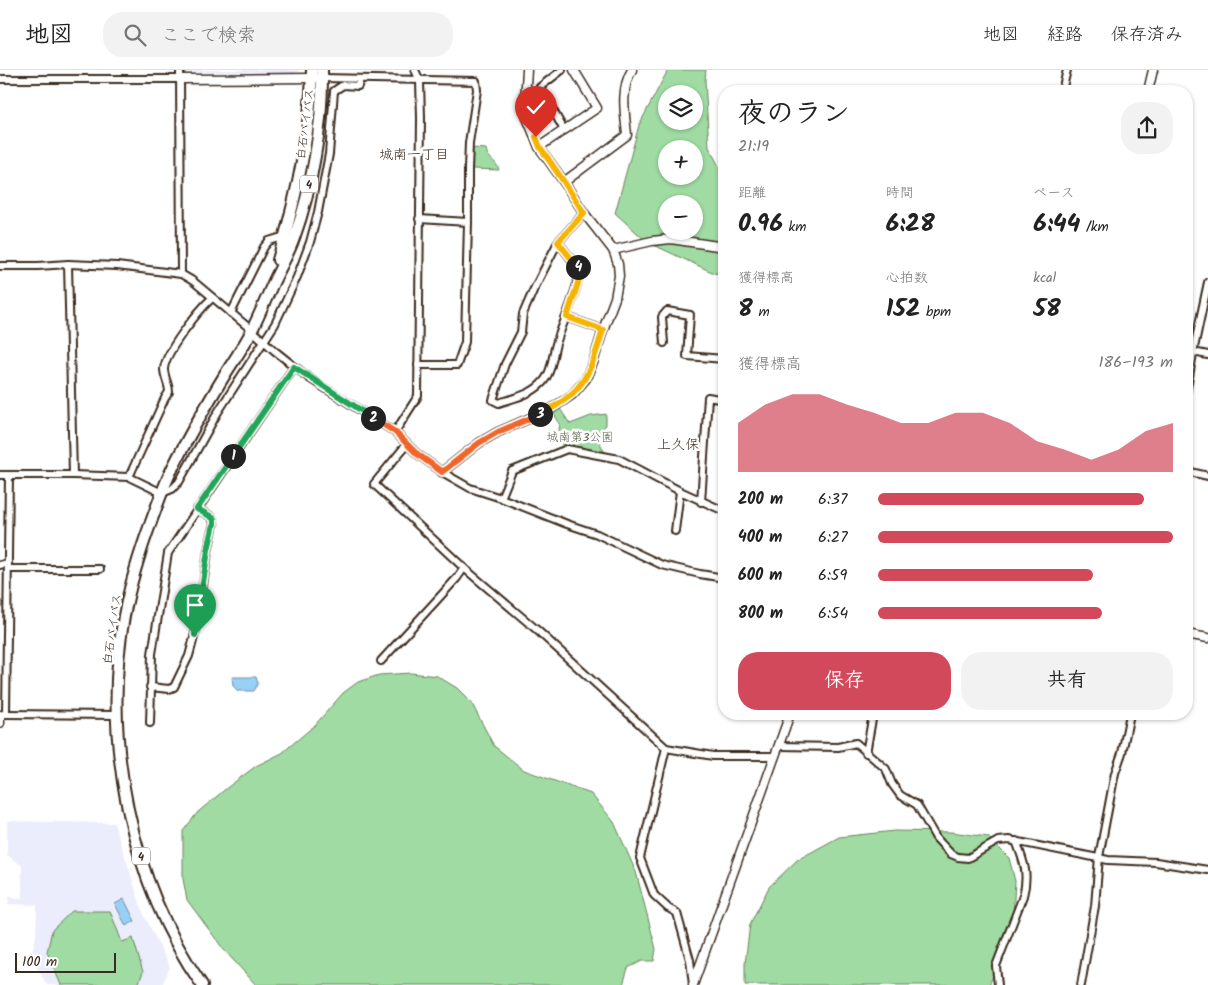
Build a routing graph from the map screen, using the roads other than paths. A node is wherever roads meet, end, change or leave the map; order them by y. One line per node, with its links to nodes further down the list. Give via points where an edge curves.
1 (180, 70): 12 (street)
2 (415, 70): 13 (street)
3 (527, 70): 17 (street, via 527,118)
4 (562, 70): 16 (street, via 540,87)
5 (574, 70): 16 (street, via 597,108)
6 (632, 70): 18 (street, via 623,99 627,135)
7 (1067, 70): 14 (street)
8 (1153, 70): 15 (street)
9 (317, 74): 10 (street); 12 (street); 22 (highway, 白石バイパス / 4); 30 (highway, 白石バイパス / 4, via 316,140 308,188 294,239)
10 (360, 78): 13 (street); 37 (street, via 358,86 343,84 334,90 329,154 310,242 297,277)
11 (0, 79): 12 (street)
12 (180, 79): 28 (street)
13 (420, 81): 20 (street); 21 (street, via 476,81 469,144)
14 (1063, 85)
15 (1149, 85)
16 (564, 130): 17 (street)
17 (540, 147): 18 (street)
18 (564, 182): 19 (street)
19 (584, 213): 23 (street); 25 (street)
20 (419, 219): 21 (street); 43 (street)
21 (468, 222): 43 (street, via 465,342 460,357 457,365)
22 (286, 236): 30 (highway, 白石バイパス / 4); 32 (street, via 269,241 264,247)
23 (558, 242): 33 (street, via 580,270); 33 (street, via 532,291 523,314 521,332 505,364 493,400 499,403 533,391 544,382)
24 (718, 246): 25 (street, via 671,239)
25 (613, 250): 35 (street, via 619,276)
26 (68, 264): 27 (street); 28 (street); 52 (street)
27 (0, 266)
28 (181, 274): 31 (street)
29 (1208, 282): 38 (street)
30 (269, 292): 56 (highway, 白石バイパス / 4, via 250,334 195,424)
31 (212, 298): 32 (street); 54 (street, via 190,320 167,360 164,368 169,392)
32 (231, 313): 34 (street)
33 (567, 317): 35 (street)
34 (248, 327)
35 (603, 330): 48 (street, via 585,380 572,394 551,409 479,443)
36 (257, 335): 37 (street)
37 (265, 340): 44 (street); 56 (street, via 218,412 176,486)
38 (1193, 341)
39 (664, 344): 42 (street, via 662,317 667,312 690,315 687,356)
40 (1193, 350): 41 (street)
41 (1208, 354)
42 (718, 359)
43 (418, 365): 46 (street, via 418,396)
44 (294, 367): 46 (street); 59 (street)
45 (718, 399): 58 (street, via 708,397)
46 (395, 432): 47 (street)
47 (406, 444): 48 (street); 64 (street, via 374,484)
48 (442, 472): 57 (street, via 470,488)
49 (1193, 473): 53 (street)
50 (0, 475): 51 (street)
51 (9, 475): 52 (street); 63 (street)
52 (73, 475): 54 (street)
53 (1208, 476)
54 (129, 477): 56 (street)
55 (680, 491): 57 (street, via 619,459 567,449 512,471); 58 (street); 61 (street)
56 (162, 493): 72 (highway, 白石バイパス / 4, via 139,555 124,614)
57 (501, 498): 66 (street, via 597,534 662,565)
58 (701, 502): 60 (street)
59 (197, 509): 70 (street, via 168,553); 70 (street, via 214,519 197,626 189,656 174,687)
60 (718, 509)
61 (675, 531)
62 (0, 565): 63 (street)
63 (8, 566): 65 (street); 71 (street)
64 (464, 568): 69 (street); 79 (street)
65 (100, 569)
66 (718, 577)
67 (1193, 635): 68 (street)
68 (1208, 638)
69 (381, 661)
70 (150, 687): 77 (street)
71 (2, 714): 72 (street); 76 (street)
72 (117, 714): 85 (highway, 白石バイパス / 4, via 120,761 141,857 158,905 187,963)
73 (788, 720): 78 (street)
74 (873, 720): 80 (street)
75 (1129, 720): 83 (street, via 1114,773)
76 (0, 723)
77 (150, 723)
78 (778, 746): 80 (street, via 838,747 856,743); 81 (street)
79 (666, 748): 81 (street, via 713,756); 86 (street, via 640,858 654,895 677,913)
80 (866, 753): 82 (street, via 886,769 900,795 917,806 936,838 951,854 968,858 998,841)
81 (774, 756): 86 (street)
82 (1016, 841): 83 (street); 87 (street, via 1026,870 1026,885 996,966)
83 (1098, 857): 84 (street); 88 (street, via 1095,906)
84 (1208, 870)
85 (202, 985)
86 (693, 985)
87 (998, 985)
88 (1081, 985)

